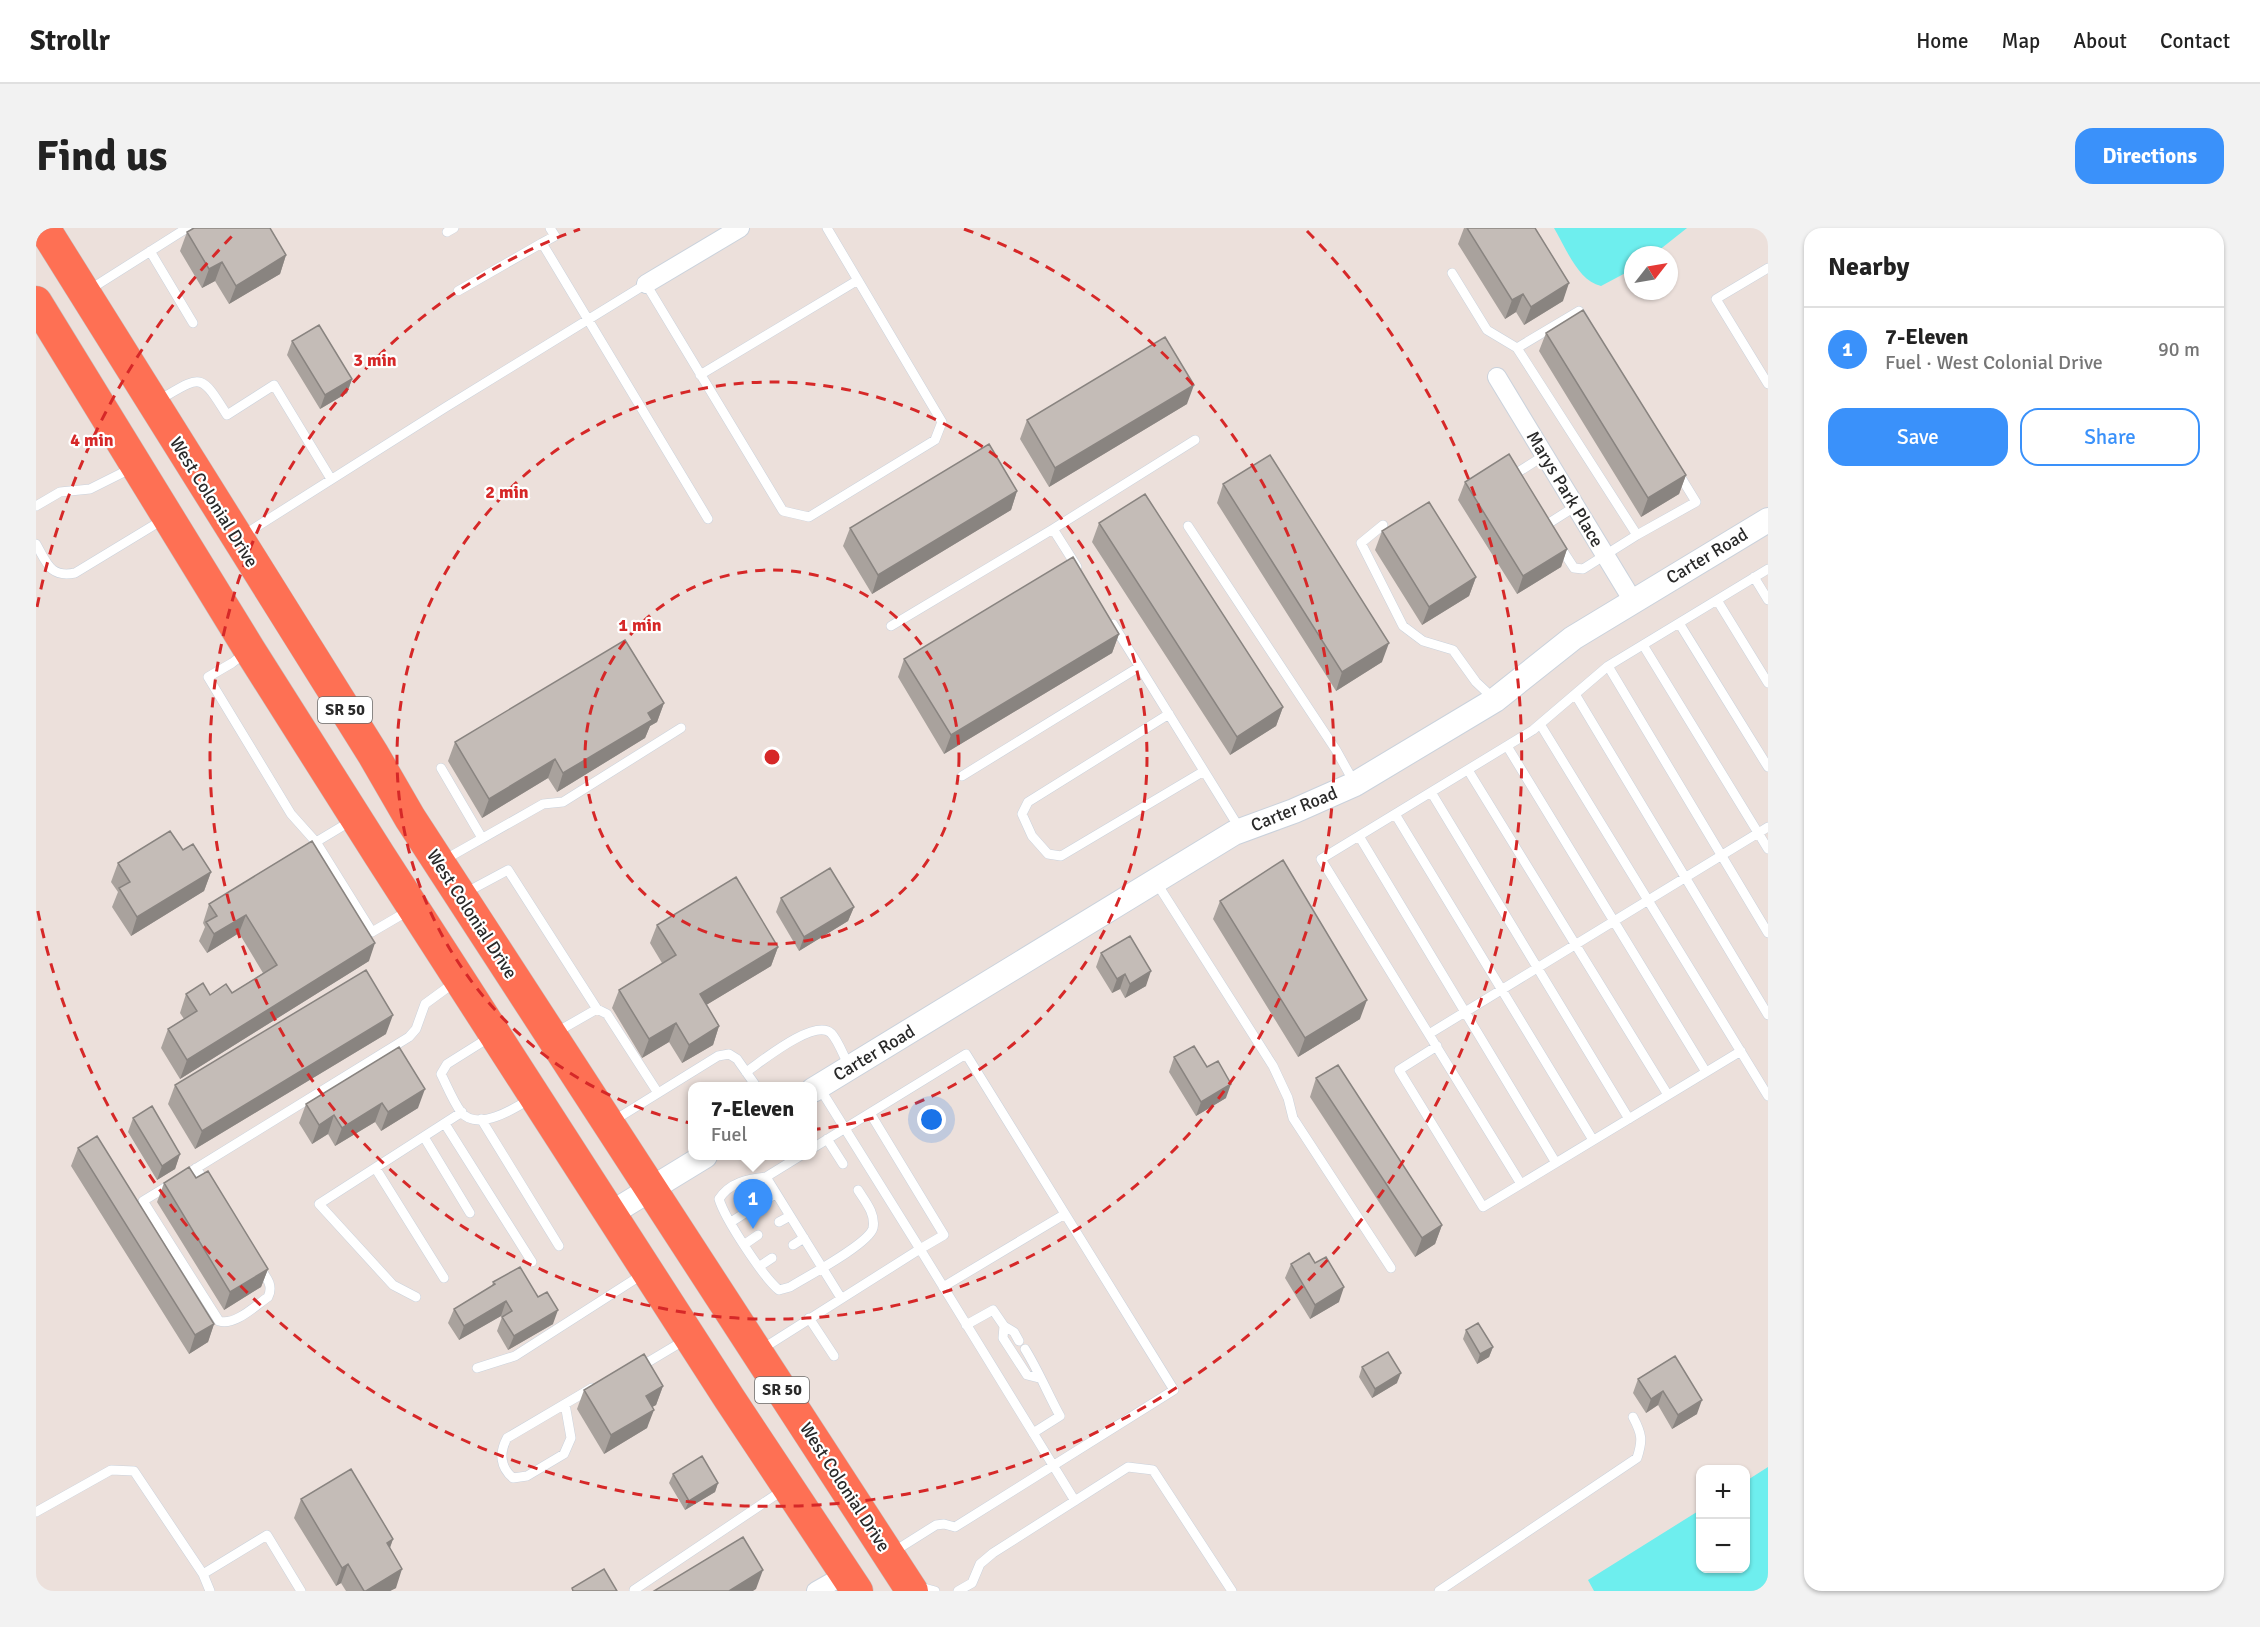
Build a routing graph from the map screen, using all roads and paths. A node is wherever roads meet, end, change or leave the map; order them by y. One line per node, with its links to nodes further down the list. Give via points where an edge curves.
1 (44, 228): 13 (highway, West Colonial Drive / SR 50)
2 (187, 228): 7 (lane)
3 (550, 228): 6 (lane, via 555,236)
4 (740, 228): 11 (street)
5 (826, 228): 10 (lane)
6 (542, 243): 12 (lane); 14 (lane)
7 (150, 251): 13 (lane); 16 (lane)
8 (1768, 268): 21 (lane, via 1716,299)
9 (1452, 273): 18 (lane, via 1487,330)
10 (858, 280): 19 (lane); 19 (lane, via 942,422 935,440 809,517 783,511)
11 (646, 284): 14 (lane); 19 (lane)
12 (458, 291)
13 (84, 293): 22 (highway, West Colonial Drive / SR 50)
14 (588, 320): 27 (lane); 33 (lane)
15 (41, 321): 26 (highway, SR 50)
16 (193, 323)
17 (1591, 331): 18 (lane, via 1578,311)
18 (1517, 348): 39 (lane)
19 (700, 375)
20 (1497, 377): 24 (street, Marys Park Place)
21 (1768, 384)
22 (153, 404): 27 (lane, via 191,381 201,382 210,387 227,415 274,385); 40 (highway, West Colonial Drive / SR 50)
23 (1195, 440): 38 (lane)
24 (1545, 455): 28 (lane, via 1515,474); 30 (street, Marys Park Place)
25 (1671, 462): 39 (lane, via 1696,502)
26 (137, 466): 29 (lane, via 90,489 60,492); 31 (highway, SR 50); 40 (highway, via 204,536 219,541)
27 (331, 479): 40 (lane)
28 (1521, 489)
29 (36, 506)
30 (1576, 506): 36 (lane); 42 (street, Marys Park Place)
31 (168, 516): 41 (lane, via 75,573 63,576 52,570); 53 (highway, SR 50)
32 (1540, 516): 36 (lane)
33 (708, 519)
34 (1768, 520): 48 (street, Carter Road)
35 (1383, 525): 58 (lane, via 1361,543 1403,626 1423,641 1453,650)
36 (1546, 525): 42 (lane, via 1574,568 1582,568)
37 (1188, 526): 69 (lane)
38 (1053, 529): 44 (lane); 51 (lane)
39 (1637, 535): 42 (lane)
40 (237, 540): 63 (highway, West Colonial Drive / SR 50)
41 (36, 544)
42 (1605, 554): 48 (street, Marys Park Place)
43 (1768, 569): 45 (lane)
44 (1084, 578)
45 (1754, 578): 46 (lane); 47 (lane)
46 (1717, 600): 50 (lane); 56 (lane)
47 (1768, 600)
48 (1633, 601): 58 (street, Carter Road, via 1574,638)
49 (1108, 618): 55 (lane)
50 (1679, 623): 52 (lane); 64 (lane)
51 (891, 626)
52 (1643, 645): 54 (lane); 75 (lane)
53 (249, 649): 63 (highway, via 270,651 288,660); 72 (highway, SR 50); 78 (lane, via 208,677 291,814)
54 (1608, 666): 57 (lane); 80 (lane)
55 (1139, 667): 59 (lane); 68 (lane)
56 (1768, 683)
57 (1575, 694): 60 (lane); 82 (lane)
58 (1495, 700): 69 (street, Carter Road)
59 (1169, 714): 67 (lane); 67 (lane, via 1028,802 1022,814 1032,836 1048,854 1061,856)
60 (1540, 724): 62 (lane); 85 (lane)
61 (681, 728): 77 (lane, via 563,802 543,804)
62 (1506, 746): 66 (lane); 87 (lane)
63 (373, 754): 81 (highway, West Colonial Drive / SR 50)
64 (1768, 767)
65 (441, 768): 77 (lane)
66 (1468, 770): 70 (lane); 89 (lane)
67 (1204, 771): 74 (lane)
68 (962, 776)
69 (1355, 784): 74 (street, Carter Road)
70 (1431, 792): 71 (lane); 90 (lane)
71 (1395, 814): 76 (lane); 92 (lane)
72 (356, 818): 78 (lane); 86 (highway, SR 50)
73 (1768, 827): 75 (lane)
74 (1242, 831): 83 (street, Carter Road)
75 (1758, 833): 79 (lane); 80 (lane)
76 (1359, 836): 94 (lane); 97 (lane, via 1321,859)
77 (482, 838): 81 (lane)
78 (315, 842): 86 (lane, via 372,932)
79 (1768, 849)
80 (1722, 855): 82 (lane); 88 (lane)
81 (439, 863): 84 (highway, West Colonial Drive / SR 50)
82 (1685, 878): 85 (lane); 95 (lane)
83 (1156, 882): 101 (street, Carter Road); 153 (lane, via 1273,1066 1293,1118)
84 (460, 896): 93 (lane, via 508,870); 98 (highway, West Colonial Drive / SR 50)
85 (1648, 900): 87 (lane); 100 (lane)
86 (413, 908): 91 (highway, SR 50)
87 (1614, 921): 89 (lane); 103 (lane)
88 (1768, 933)
89 (1575, 945): 90 (lane); 109 (lane)
90 (1537, 968): 92 (lane); 114 (lane)
91 (459, 980): 96 (highway, SR 50); 126 (lane, via 425,1005 409,1037)
92 (1502, 990): 94 (lane); 120 (lane)
93 (597, 1009): 98 (lane); 107 (lane, via 614,1023)
94 (1465, 1012): 97 (lane); 124 (lane)
95 (1768, 1015)
96 (495, 1034): 108 (highway, SR 50); 111 (lane, via 447,1064 441,1074)
97 (1429, 1034): 99 (lane)
98 (550, 1036): 116 (highway, West Colonial Drive / SR 50)
99 (1437, 1046): 129 (lane); 129 (lane, via 1399,1070 1484,1206)
100 (1741, 1051): 103 (lane); 110 (lane)
101 (850, 1068): 102 (lane, via 831,1033 823,1029 811,1030); 105 (street, Carter Road)
102 (746, 1072): 104 (lane); 107 (lane, via 729,1054 718,1056)
103 (1706, 1072): 109 (lane)
104 (753, 1082)
105 (817, 1087)
106 (817, 1089): 117 (lane)
107 (658, 1093): 116 (lane)
108 (534, 1095): 113 (lane, via 500,1116); 137 (highway, SR 50)
109 (1668, 1095): 114 (lane)
110 (1768, 1095)
111 (462, 1112): 113 (lane); 115 (lane)
112 (870, 1113): 117 (lane); 138 (lane, via 966,1054); 147 (lane, via 944,1235)
113 (482, 1119): 146 (lane)
114 (1629, 1119): 120 (lane)
115 (445, 1124): 118 (lane); 150 (lane)
116 (608, 1124): 130 (highway, West Colonial Drive / SR 50)
117 (845, 1128): 119 (lane); 147 (lane)
118 (424, 1137): 127 (lane); 135 (lane)
119 (827, 1139): 121 (lane); 125 (lane)
120 (1593, 1140): 124 (lane)
121 (817, 1145)
122 (697, 1160): 130 (street)
123 (792, 1160): 128 (lane)
124 (1556, 1163): 129 (lane)
125 (843, 1164)
126 (196, 1168): 133 (lane); 148 (lane, via 143,1201 219,1321 232,1321 268,1297 270,1284)
127 (376, 1169): 155 (lane); 157 (lane, via 319,1204 393,1285)
128 (766, 1176): 132 (lane); 140 (lane, via 745,1180 724,1192 719,1199)
129 (1521, 1184)
130 (650, 1189): 137 (street); 165 (highway, West Colonial Drive / SR 50)
131 (858, 1190): 152 (lane, via 873,1218 870,1236)
132 (776, 1194): 134 (lane); 139 (lane)
133 (215, 1197)
134 (765, 1200)
135 (470, 1213)
136 (745, 1213): 140 (lane)
137 (610, 1214): 154 (highway, SR 50)
138 (1065, 1214): 156 (lane); 174 (lane, via 1174,1390)
139 (790, 1216): 141 (lane); 143 (lane)
140 (730, 1222): 144 (lane)
141 (779, 1222)
142 (758, 1235): 144 (lane)
143 (804, 1238): 145 (lane); 152 (lane)
144 (745, 1244): 151 (lane)
145 (793, 1245)
146 (559, 1246)
147 (920, 1249): 156 (lane); 158 (lane)
148 (252, 1255)
149 (772, 1258): 151 (lane)
150 (532, 1262)
151 (760, 1266): 152 (lane, via 779,1290)
152 (822, 1268): 158 (lane)
153 (1391, 1268)
154 (648, 1271): 162 (highway, SR 50); 167 (lane, via 514,1356)
155 (444, 1278)
156 (943, 1287): 160 (lane)
157 (416, 1297)
158 (841, 1298): 159 (lane)
159 (809, 1318): 165 (lane); 166 (lane)
160 (966, 1325): 161 (lane, via 993,1310); 173 (lane)
161 (1004, 1326): 163 (lane); 169 (lane, via 1003,1338 1026,1375)
162 (690, 1337): 168 (lane); 175 (highway, SR 50)
163 (1019, 1341)
164 (1025, 1349): 169 (lane)
165 (757, 1352): 178 (highway, West Colonial Drive / SR 50)
166 (834, 1356)
167 (477, 1368)
168 (629, 1372)
169 (1039, 1378): 173 (lane, via 1060,1416)
170 (602, 1383): 171 (lane)
171 (565, 1404): 171 (lane, via 507,1438 501,1460 513,1478 527,1476 564,1454 571,1438)
172 (1633, 1417): 189 (lane, via 1642,1444 1637,1458)
173 (1034, 1433): 174 (lane)
174 (1053, 1465): 176 (lane); 178 (lane, via 955,1527 936,1525)
175 (788, 1487): 178 (highway, via 841,1536 861,1549); 180 (highway, SR 50); 183 (lane)
176 (1075, 1501): 181 (lane, via 980,1564); 188 (lane, via 1128,1467 1153,1470)
177 (36, 1512): 179 (lane, via 111,1470 134,1471)
178 (889, 1554): 182 (highway, West Colonial Drive / SR 50)
179 (203, 1574): 184 (lane); 185 (lane, via 267,1535)
180 (851, 1583): 182 (highway, via 868,1572); 186 (street)
181 (975, 1587): 187 (lane)
182 (917, 1589)
183 (634, 1590)
184 (210, 1591)
185 (301, 1591)
186 (816, 1591)
187 (957, 1591)
188 (1232, 1591)
189 (1439, 1591)

